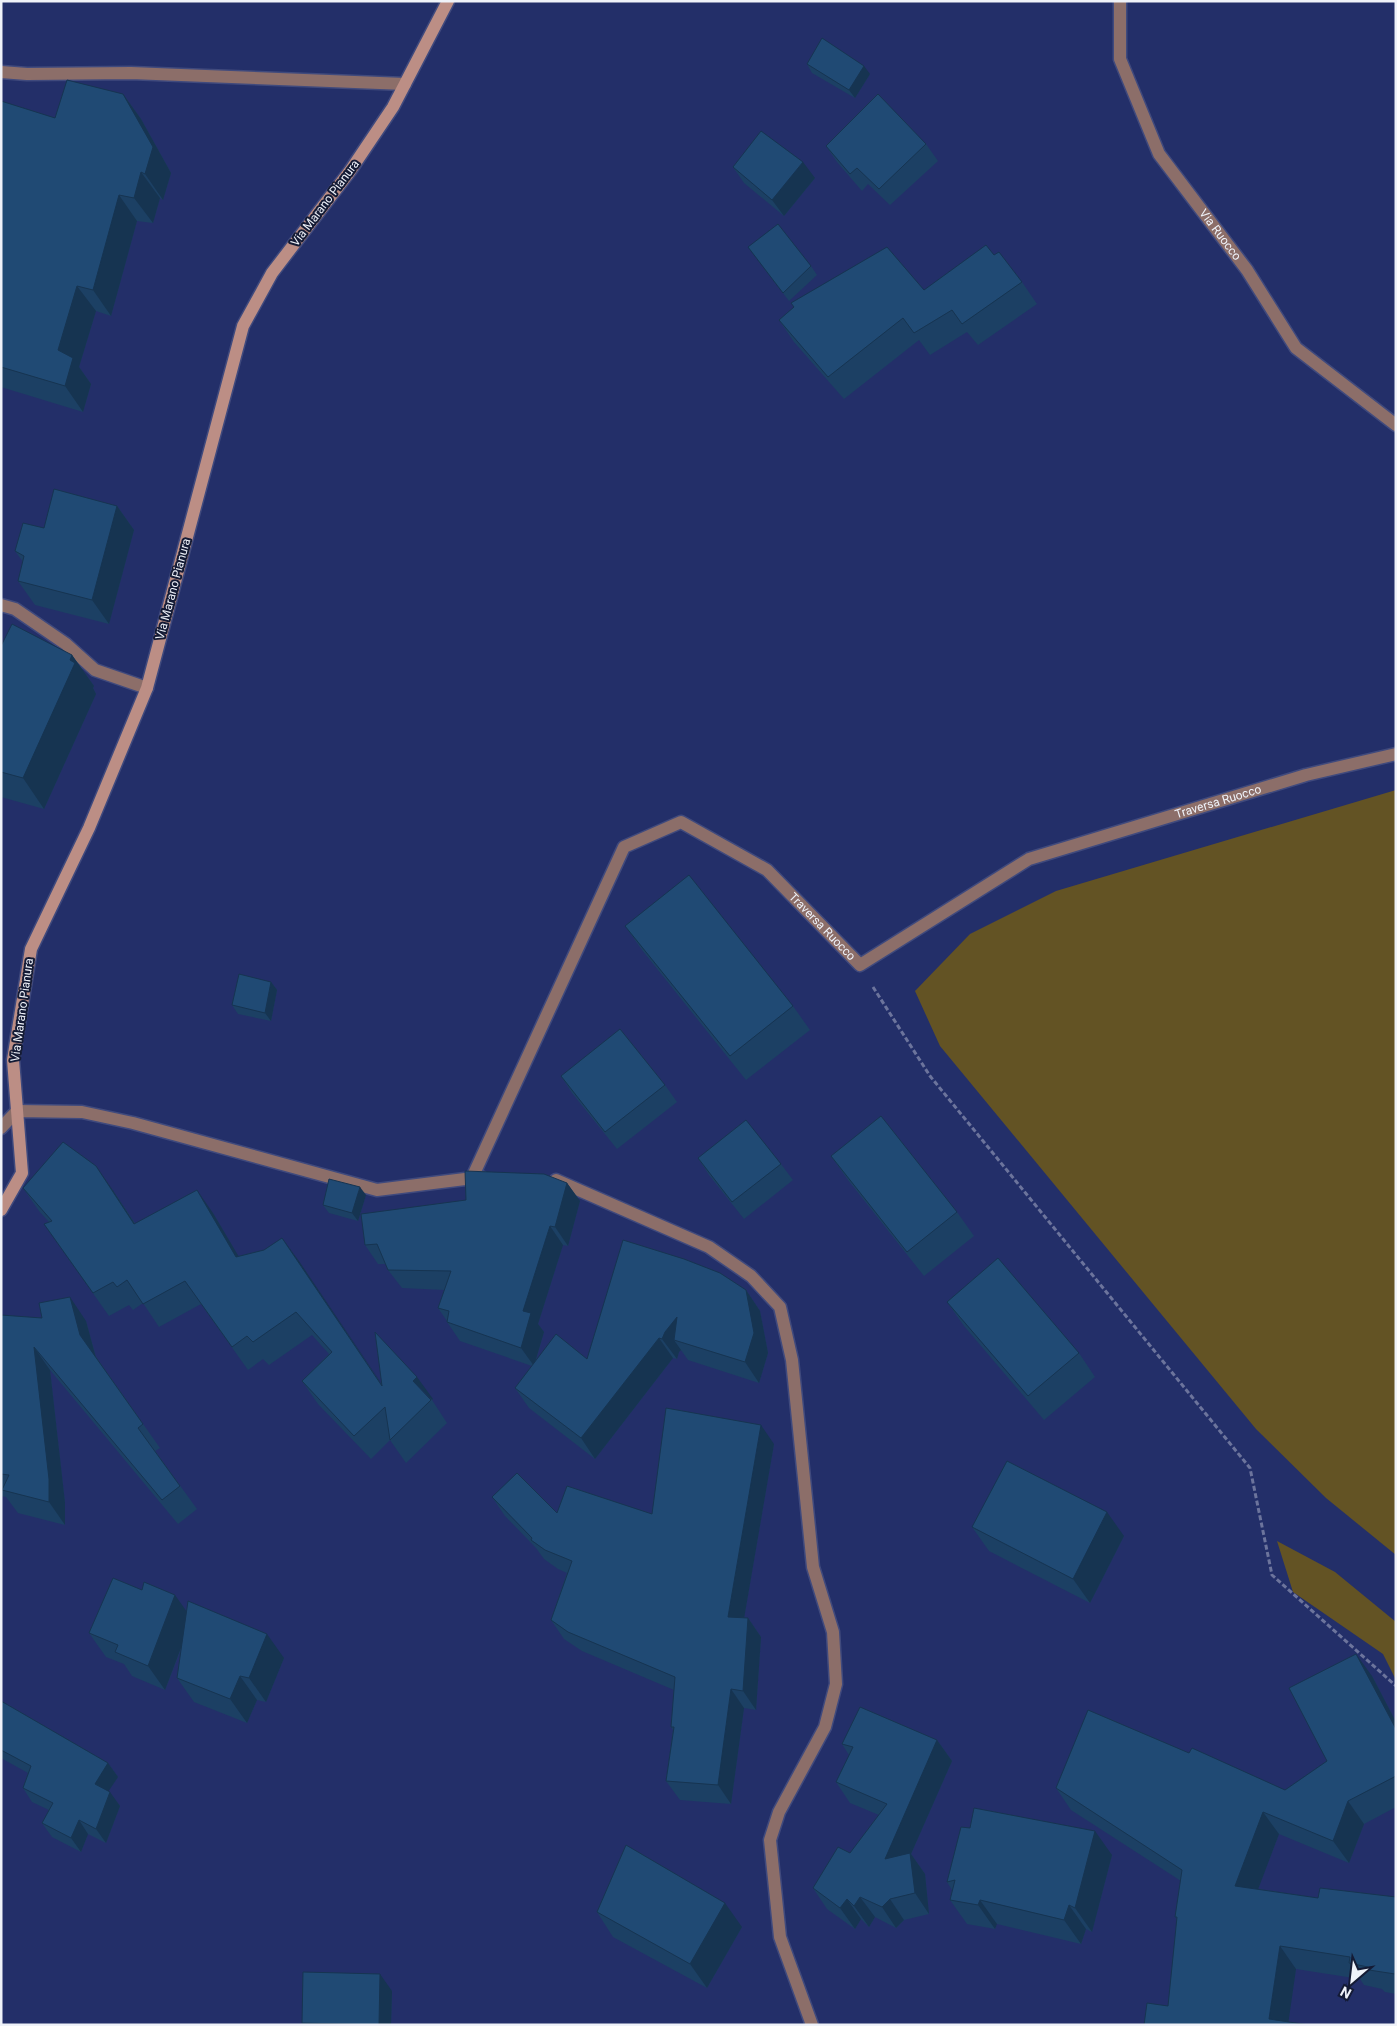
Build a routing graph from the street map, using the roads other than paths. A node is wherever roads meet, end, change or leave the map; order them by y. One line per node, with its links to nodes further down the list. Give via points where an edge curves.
1 (448, 1): 4 (street, Via Marano Pianura)
2 (1120, 1): 5 (street, Via Ruocco, via 1120,59 1159,154 1247,270 1296,348)
3 (1, 72): 4 (street)
4 (405, 84): 7 (street, Via Marano Pianura, via 350,171 272,273 243,326)
5 (1396, 426)
6 (1, 605): 7 (street, via 16,609 66,644 95,670)
7 (147, 688): 9 (street, Via Marano Pianura, via 89,828 30,949 13,1060)
8 (1396, 754): 12 (street, Traversa Ruocco, via 1306,775 1029,859 860,965 767,870 681,822 624,847)
9 (17, 1111): 10 (street); 12 (street, via 82,1112 133,1122 377,1190); 14 (street, Via Marano Pianura, via 22,1173)
10 (1, 1128)
11 (497, 1176): 12 (street)
12 (472, 1178)
13 (543, 1178): 15 (street, via 552,1179 709,1247 751,1276 780,1307 792,1360 813,1567 833,1632 836,1684 825,1728 779,1812 770,1840 780,1937)
14 (1, 1210)
15 (812, 2025)

